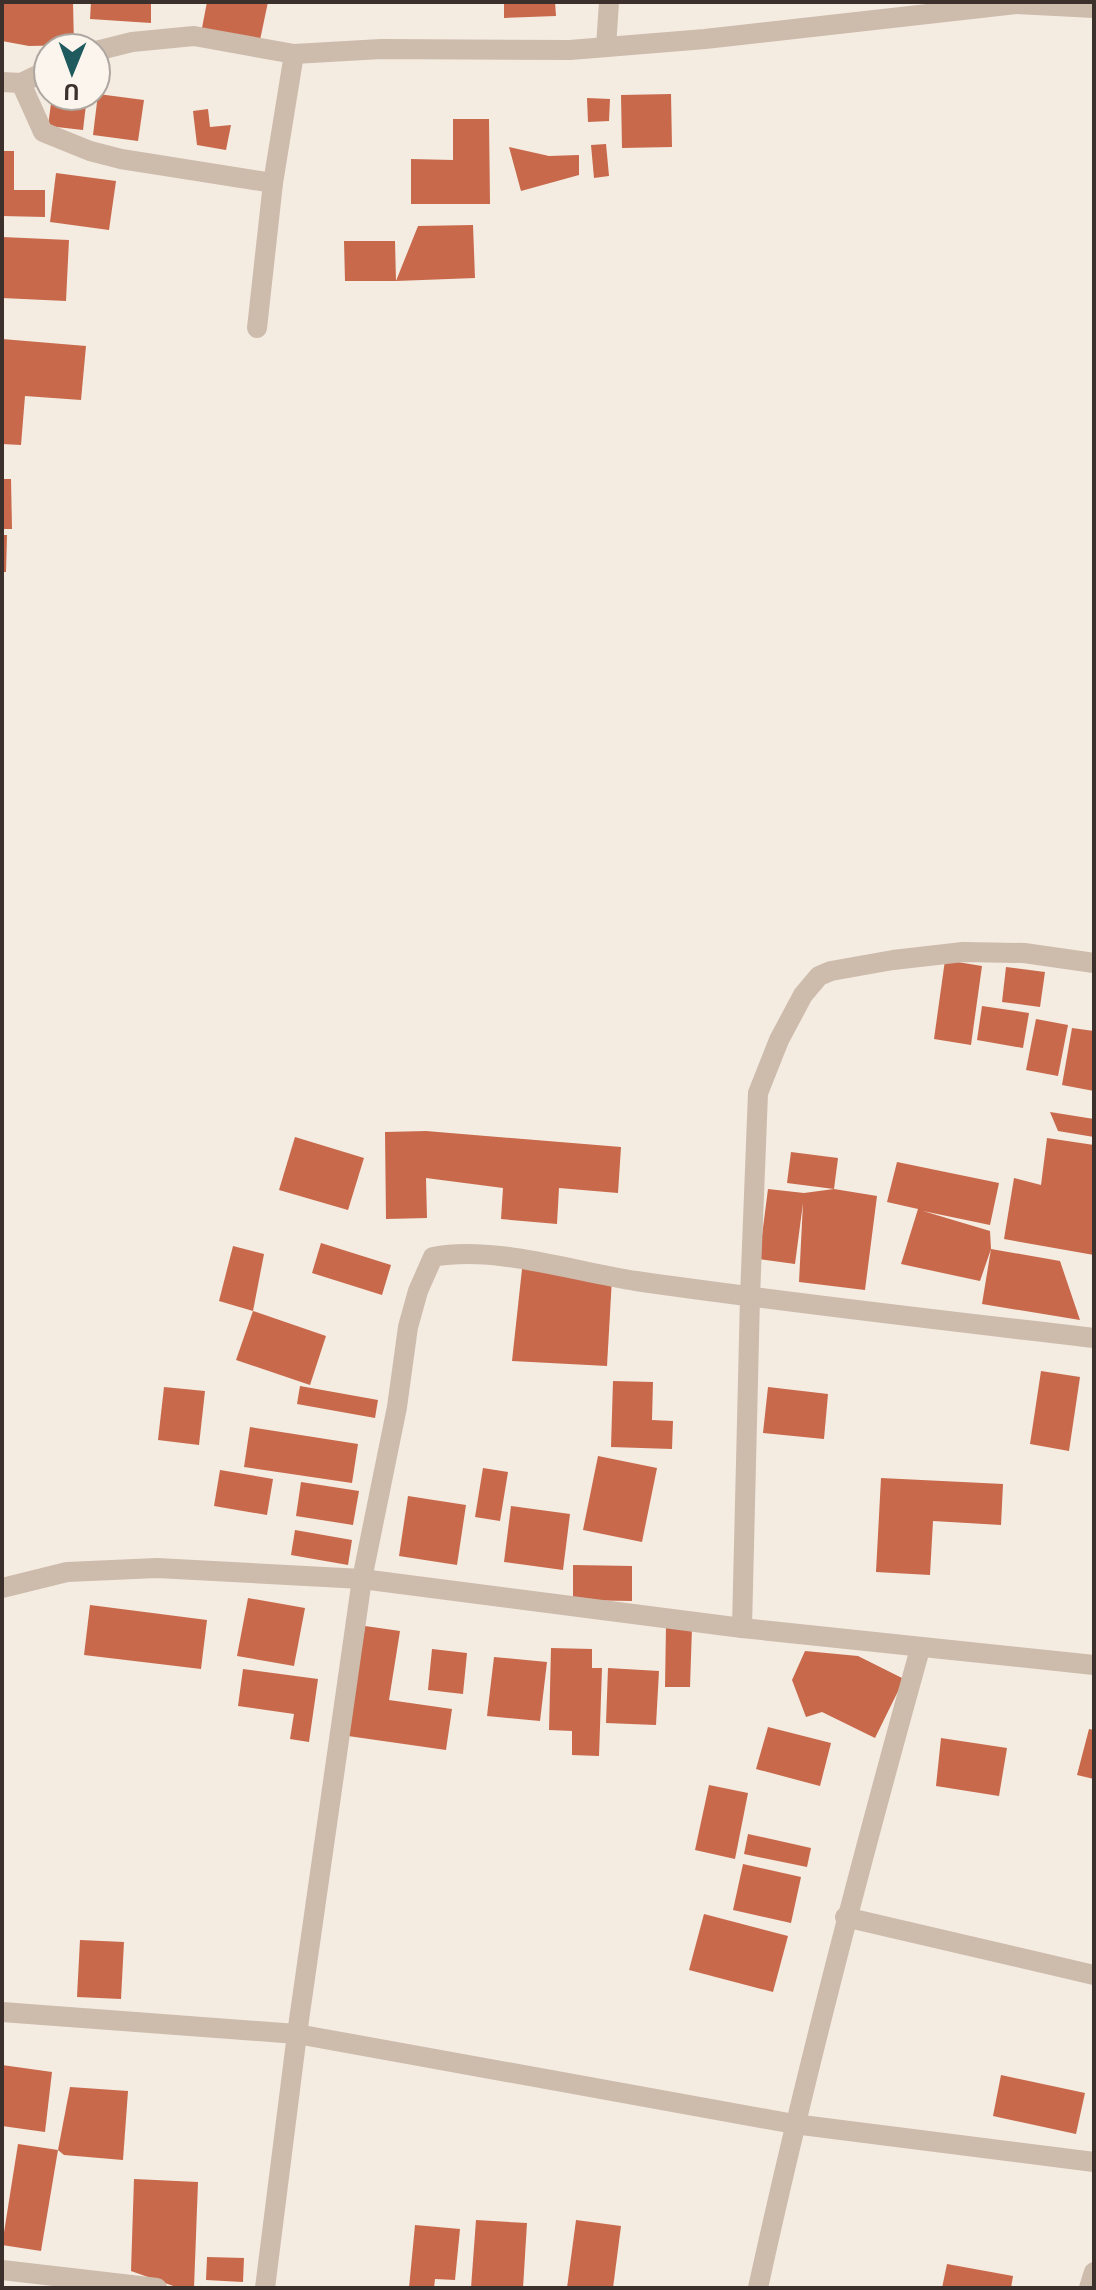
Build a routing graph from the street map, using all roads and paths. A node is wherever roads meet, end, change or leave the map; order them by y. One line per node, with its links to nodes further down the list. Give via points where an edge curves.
1 (609, 2): 5 (street)
2 (1016, 3): 3 (street); 5 (street)
3 (1094, 8)
4 (112, 47): 6 (street, via 194,36)
5 (606, 47): 6 (street)
6 (294, 54): 9 (street)
7 (32, 75): 8 (street)
8 (12, 82): 9 (street, via 43,132 90,151)
9 (273, 183): 10 (street)
10 (257, 328)
11 (1094, 963): 12 (street, via 1024,953 963,952 819,976 785,1029 758,1093)
12 (750, 1297): 13 (street); 14 (street, via 523,1260 454,1252 433,1257 408,1327); 16 (street)
13 (1094, 1338)
14 (362, 1579): 15 (street, via 157,1568 67,1572); 16 (street); 22 (street)
15 (2, 1588)
16 (742, 1628): 17 (street)
17 (920, 1649): 18 (street); 19 (street)
18 (1094, 1665)
19 (845, 1917): 20 (street); 23 (street)
20 (1094, 1975)
21 (2, 2012): 22 (street)
22 (297, 2034): 23 (street); 29 (street)
23 (794, 2124): 24 (street); 30 (street)
24 (1094, 2162)
25 (2, 2270): 27 (street)
26 (1094, 2272): 31 (street)
27 (134, 2286): 28 (street)
28 (157, 2288)
29 (265, 2288)
30 (758, 2288)
31 (1089, 2288)

